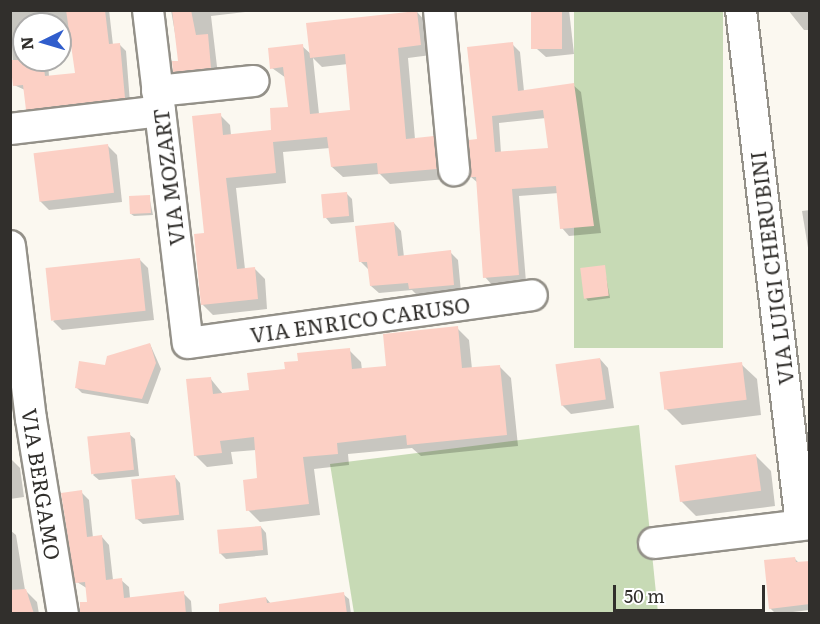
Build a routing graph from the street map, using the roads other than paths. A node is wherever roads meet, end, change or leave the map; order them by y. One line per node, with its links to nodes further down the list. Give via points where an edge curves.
1 (148, 10): 5 (street, VIA MOZART)
2 (439, 10): 7 (street)
3 (741, 10): 12 (street, VIA LUIGI CHERUBINI)
4 (253, 81): 5 (street)
5 (159, 101): 6 (street); 10 (street, VIA MOZART)
6 (10, 129)
7 (454, 171)
8 (11, 249): 11 (street, VIA BERGAMO)
9 (532, 295): 10 (street, VIA ENRICO CARUSO)
10 (188, 343)
11 (21, 420): 14 (street, VIA BERGAMO)
12 (806, 524): 13 (street)
13 (654, 543)
14 (63, 614)

